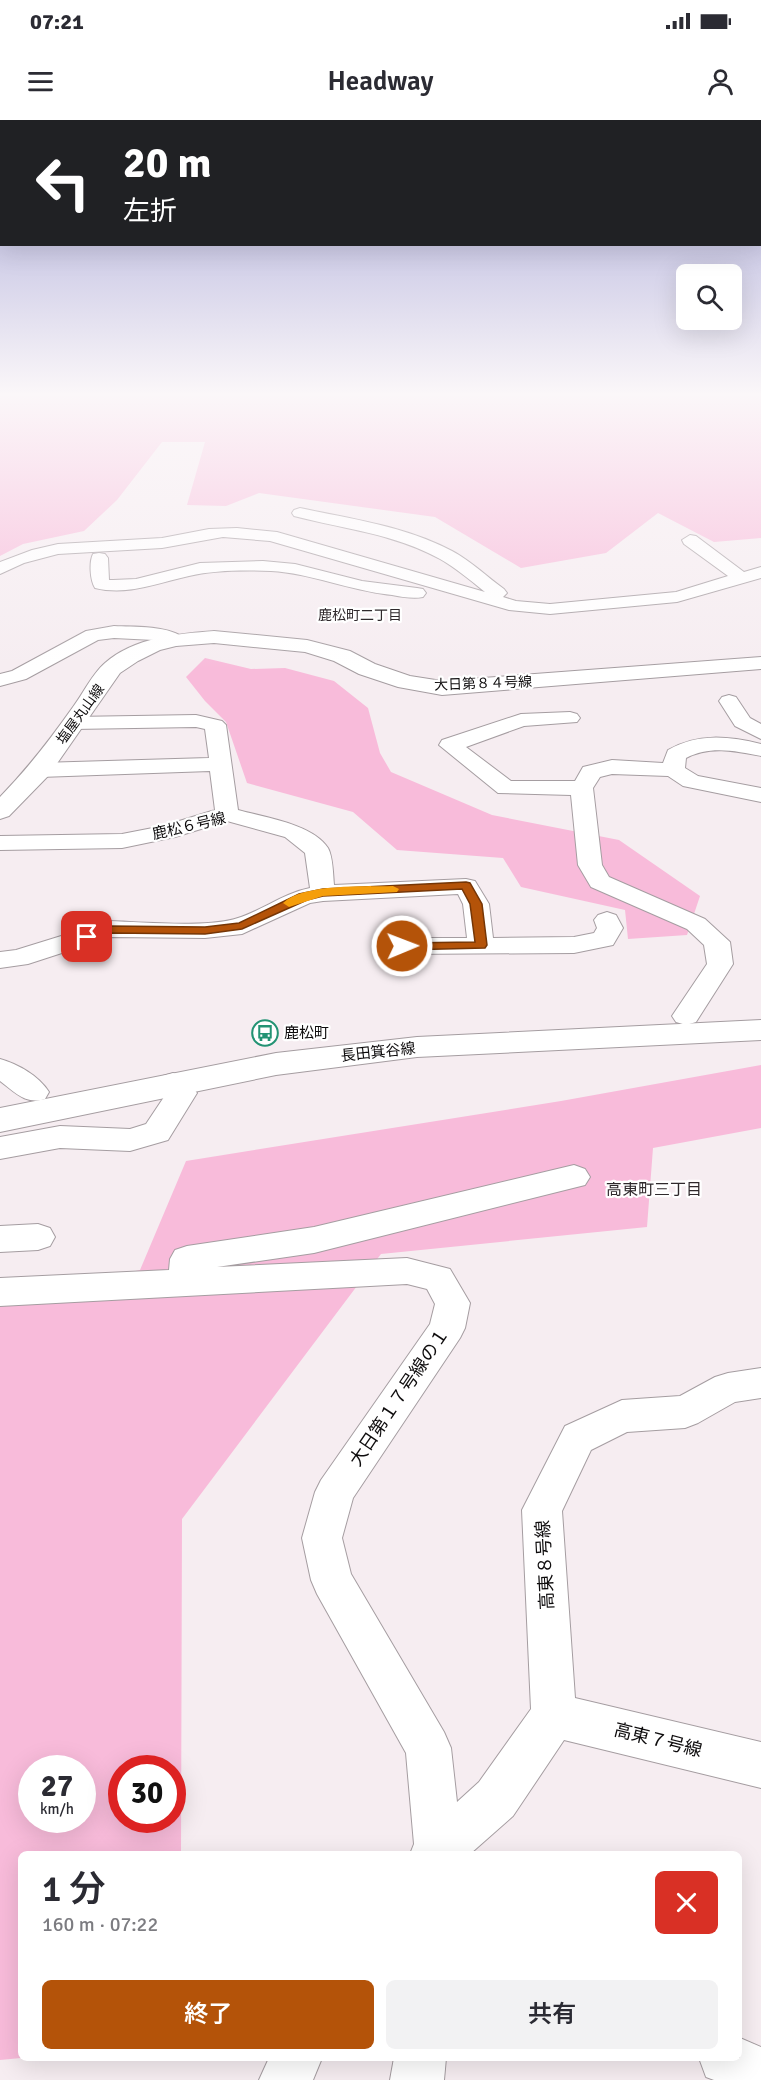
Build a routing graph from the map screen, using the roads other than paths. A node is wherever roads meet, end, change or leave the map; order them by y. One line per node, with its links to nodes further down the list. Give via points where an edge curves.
1 (300, 513): 3 (street)
2 (417, 525): 3 (street, via 386,523)
3 (360, 527): 9 (street, via 398,536 448,556)
4 (690, 540): 8 (street)
5 (99, 558): 9 (street, via 101,584 111,586 156,581 189,570 273,566 362,586)
6 (0, 568): 9 (street, via 34,554 89,546 163,543 216,532 241,533 271,536)
7 (761, 572): 8 (street)
8 (741, 578): 9 (street, via 677,597 550,609)
9 (515, 606)
10 (175, 640): 11 (street, 大日第８４号線, via 214,637 308,646 406,682 442,688); 12 (street, via 156,634 93,635 19,675); 15 (street, 塩屋丸山線, via 130,656 112,668)
11 (761, 663)
12 (0, 680)
13 (729, 701): 16 (street, via 742,722)
14 (570, 718): 21 (street, via 521,720 450,745 506,788)
15 (73, 723): 18 (street, via 196,721 215,725); 19 (street, 塩屋丸山線)
16 (761, 733)
17 (761, 750): 20 (street, via 714,742 690,746 676,755)
18 (220, 764): 19 (street); 24 (street)
19 (40, 770): 23 (street, 塩屋丸山線)
20 (673, 770): 21 (street, via 612,767 591,772); 22 (street, via 691,781)
21 (582, 788): 34 (street, via 590,865 600,882 696,924 717,942 720,964)
22 (761, 795)
23 (0, 811)
24 (227, 814): 27 (street, 鹿松６号線, via 167,832); 28 (street, 鹿松６号線, via 293,832 317,850)
25 (98, 820): 27 (street)
26 (0, 843): 27 (street, 鹿松６号線)
27 (86, 843)
28 (323, 893): 30 (street, via 466,886 476,904); 32 (street, via 303,897 242,926 205,930 109,929 19,958)
29 (607, 920): 30 (street, via 610,928 604,939 574,945)
30 (481, 945): 31 (street)
31 (402, 946)
32 (0, 960)
33 (761, 1011): 34 (street, 長田箕谷線)
34 (686, 1016): 38 (street, 長田箕谷線, via 345,1036 241,1050)
35 (761, 1030): 37 (street, 長田箕谷線, via 417,1047 276,1064)
36 (0, 1069): 38 (street)
37 (173, 1083): 40 (street, 長田箕谷線); 41 (street, via 182,1094 157,1132 130,1140 60,1137)
38 (34, 1092): 39 (street, 長田箕谷線)
39 (0, 1099)
40 (0, 1120)
41 (0, 1148)
42 (574, 1177): 45 (street, via 314,1240 186,1259)
43 (38, 1237): 44 (street)
44 (0, 1239)
45 (184, 1283): 46 (street, 大日第１７号線の１); 50 (street, 大日第１７号線の１, via 407,1271 438,1278 453,1303 447,1328 335,1492 322,1538 332,1580 428,1748)
46 (0, 1292)
47 (761, 1383): 48 (street, 高東８号線, via 728,1388 685,1412 622,1416 578,1438 542,1510)
48 (554, 1715): 49 (street, 高東７号線); 51 (street, via 496,1798)
49 (761, 1765)
50 (438, 1851)
51 (440, 1851)
52 (295, 2061): 56 (street)
53 (420, 2061): 57 (street)
54 (732, 2061): 55 (street)
55 (761, 2074)
56 (286, 2080)
57 (417, 2080)

